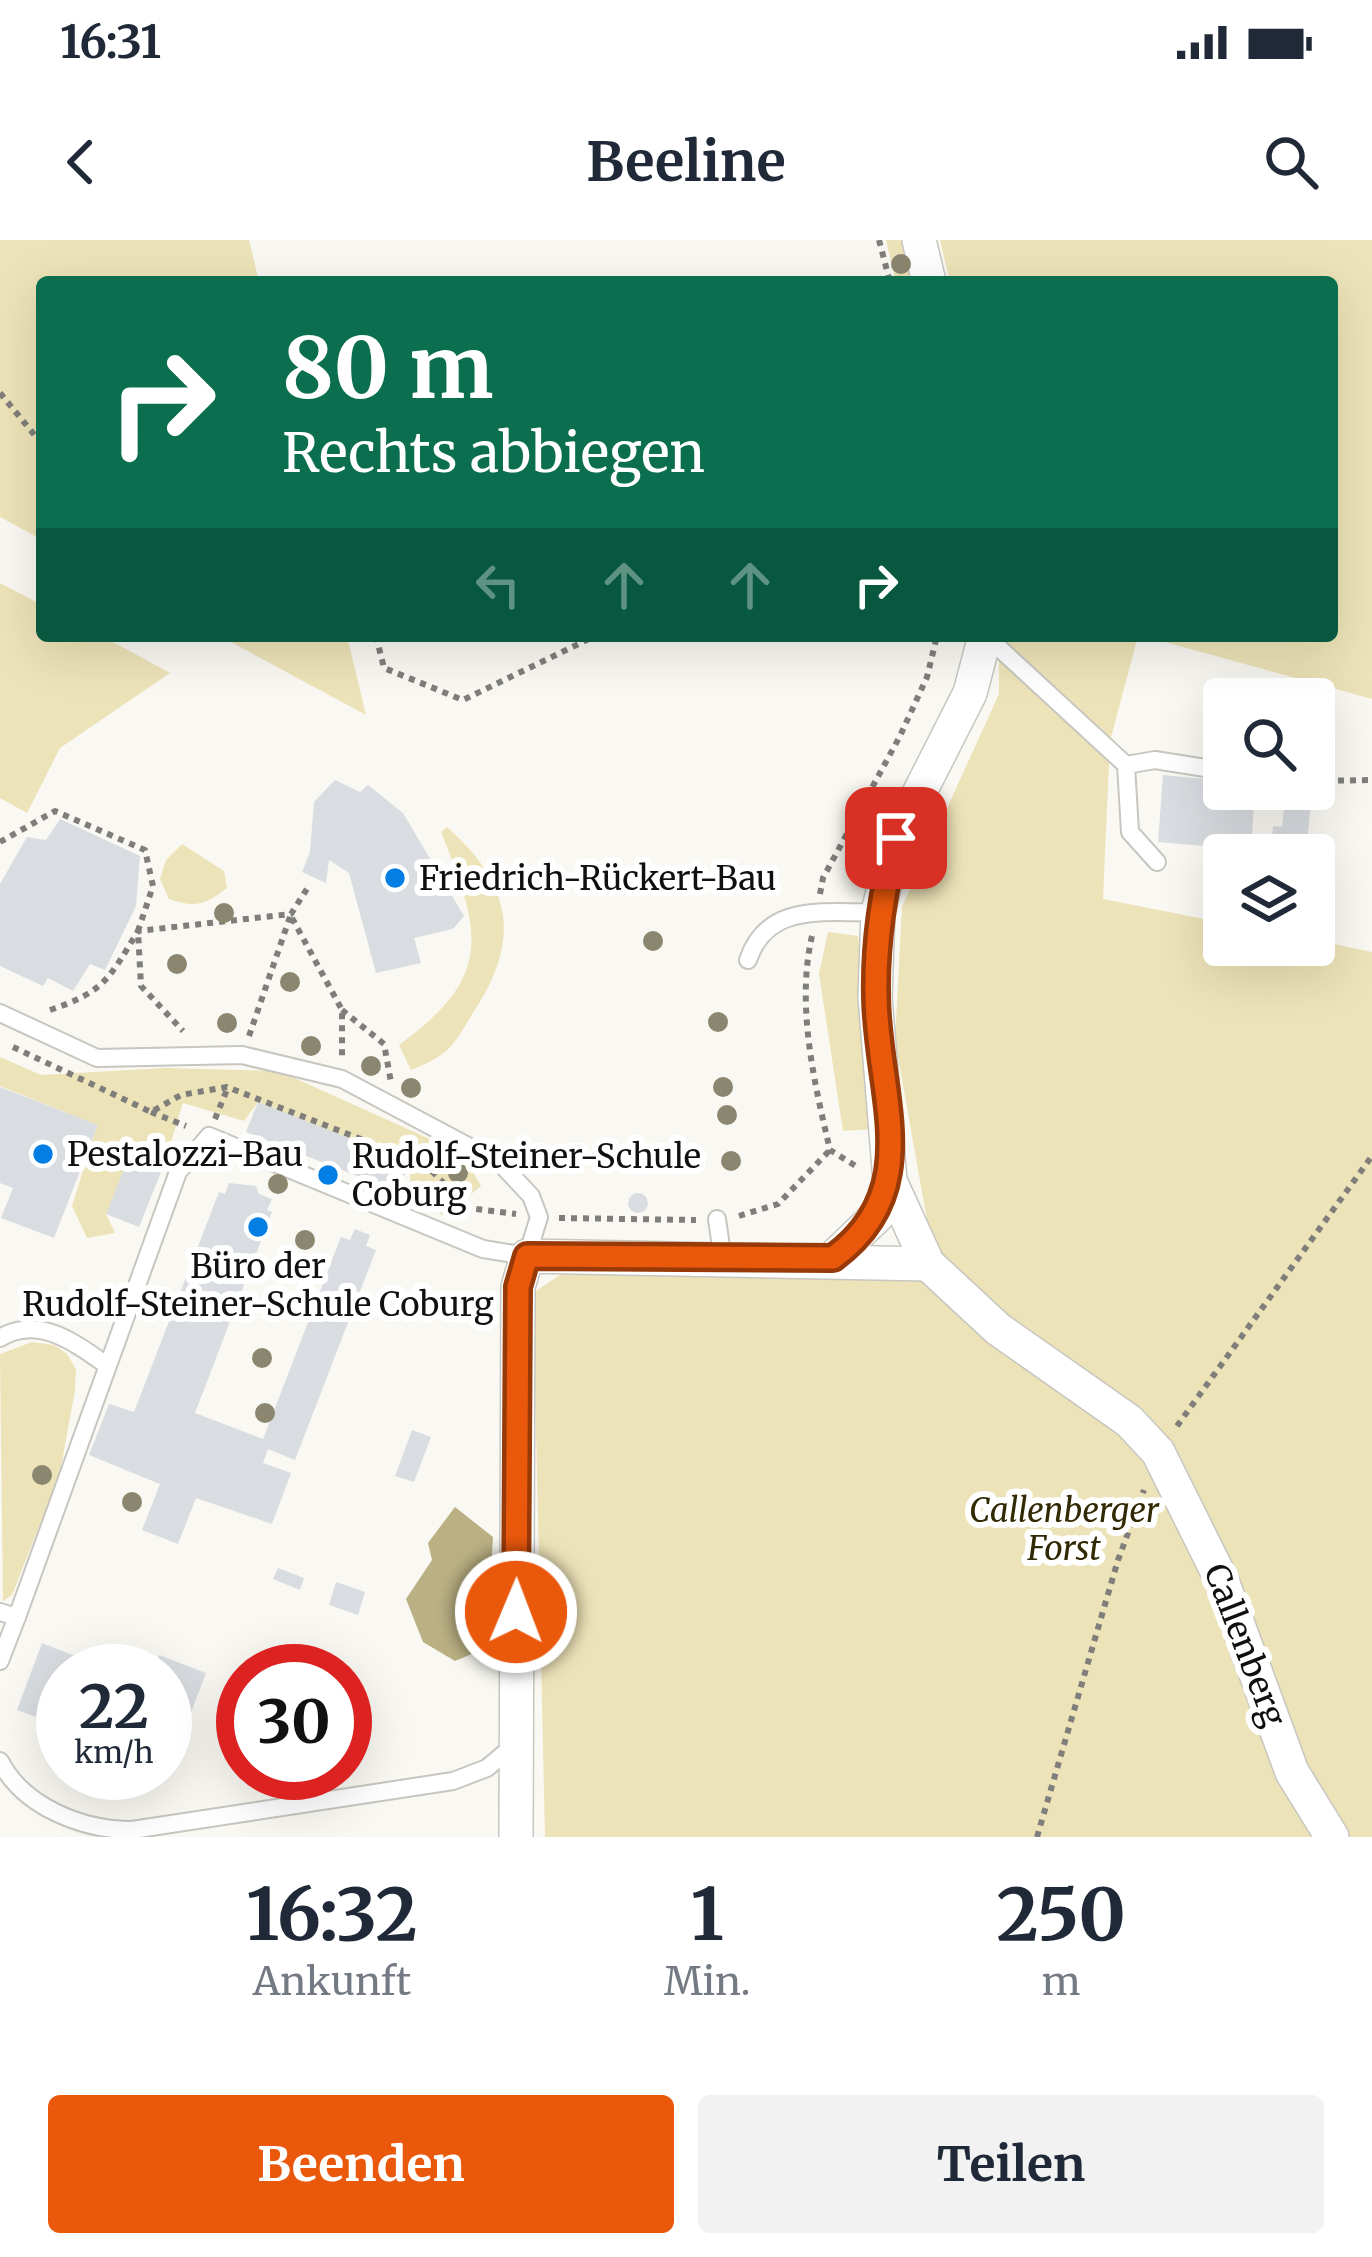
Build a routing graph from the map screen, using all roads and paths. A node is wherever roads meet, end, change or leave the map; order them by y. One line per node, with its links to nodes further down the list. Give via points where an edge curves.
1 (879, 240): 3 (path)
2 (919, 240): 4 (street)
3 (888, 276)
4 (928, 276)
5 (0, 393): 6 (path)
6 (36, 437)
7 (378, 642): 8 (path, via 384,668 463,700)
8 (583, 642)
9 (984, 642): 18 (street, via 970,692 896,838)
10 (993, 642): 11 (lane)
11 (1126, 765): 12 (lane); 16 (lane, via 1130,832)
12 (1203, 768)
13 (1372, 780): 14 (path)
14 (1335, 781)
15 (0, 842): 20 (path, via 55,812 145,850 153,886)
16 (1157, 862)
17 (310, 884): 19 (path)
18 (878, 912): 21 (lane, via 792,914 772,922); 31 (street, via 875,997)
19 (291, 914): 20 (path); 22 (path); 26 (path)
20 (138, 931): 23 (path, via 107,984 89,997); 24 (path, via 141,986 175,1028)
21 (748, 960)
22 (342, 1010): 27 (path); 28 (path, via 384,1044)
23 (6, 1017): 26 (lane, via 97,1058)
24 (191, 1035)
25 (0, 1039): 32 (path, via 151,1112 227,1087 425,1164 468,1208)
26 (242, 1055): 27 (lane)
27 (342, 1079): 28 (lane)
28 (394, 1104): 32 (lane, via 500,1163 531,1196)
29 (830, 1150): 33 (path, via 778,1204)
30 (1372, 1156): 40 (path)
31 (890, 1181): 35 (street, via 878,1215); 37 (street)
32 (538, 1217): 33 (path); 34 (lane)
33 (717, 1219): 36 (lane)
34 (527, 1256): 36 (street); 39 (lane, via 483,1249 209,1136 178,1172); 43 (street, via 518,1287)
35 (833, 1258): 36 (street); 37 (street)
36 (723, 1261)
37 (928, 1264): 40 (street, via 998,1329 1129,1421)
38 (0, 1338): 39 (lane, via 36,1328)
39 (105, 1364): 41 (lane)
40 (1158, 1452): 46 (path); 47 (street, Callenberg, via 1222,1581 1292,1772)
41 (8, 1614): 42 (lane)
42 (0, 1660)
43 (513, 1745): 44 (lane, via 488,1768 453,1781 133,1829 99,1830 70,1819 30,1796); 45 (street)
44 (0, 1762)
45 (516, 1837)
46 (1037, 1837)
47 (1332, 1837)

